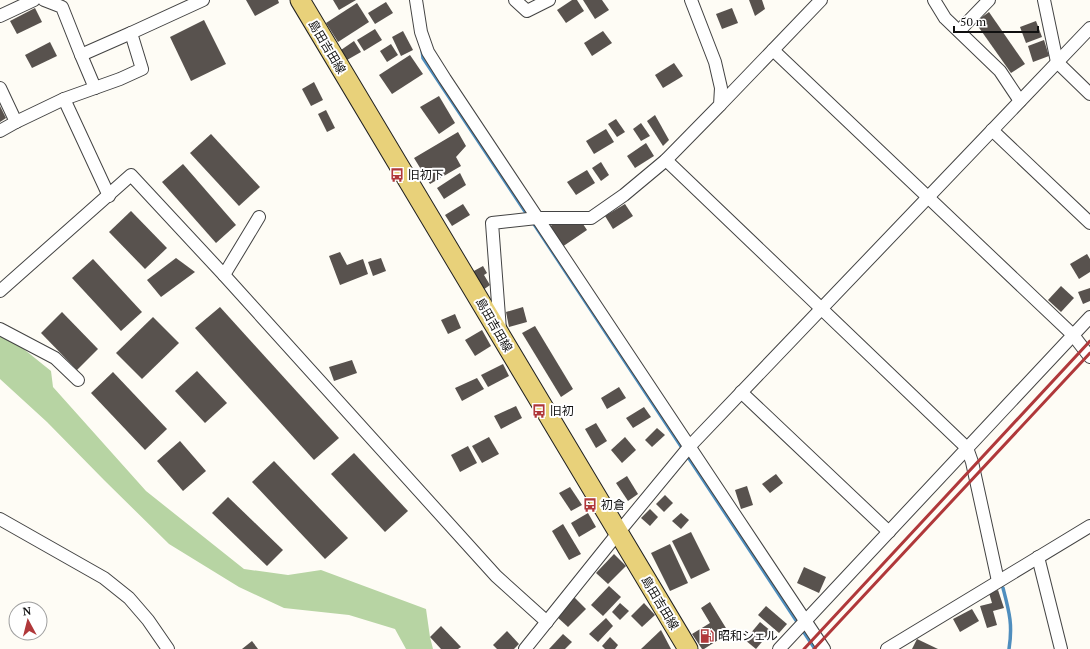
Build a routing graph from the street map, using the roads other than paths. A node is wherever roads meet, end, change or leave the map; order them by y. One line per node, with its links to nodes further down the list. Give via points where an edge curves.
1 (34, 0): 13 (street)
2 (44, 0): 18 (street, via 62,7)
3 (203, 0): 16 (street)
4 (300, 0): 41 (main road, 島田吉田線)
5 (416, 0): 33 (street, via 421,32 428,52)
6 (516, 0): 7 (street, via 527,11)
7 (550, 0)
8 (691, 0): 25 (street, via 715,62 722,88)
9 (821, 0): 17 (street)
10 (934, 0): 15 (street, via 945,18)
11 (989, 0): 15 (street)
12 (1044, 0): 19 (street)
13 (0, 16)
14 (1090, 28): 19 (street)
15 (959, 31): 24 (street, via 1000,71)
16 (131, 33): 18 (street); 21 (street, via 142,69)
17 (773, 50): 25 (street); 31 (street)
18 (81, 55): 21 (street)
19 (1057, 62): 22 (street); 24 (street)
20 (0, 88): 26 (street)
21 (95, 88): 23 (street)
22 (1090, 94)
23 (64, 99): 26 (street); 30 (street)
24 (1020, 101): 27 (street)
25 (720, 105): 29 (street)
26 (16, 122): 28 (street)
27 (992, 130): 31 (street); 34 (street)
28 (0, 131)
29 (666, 160): 33 (street, via 591,218); 37 (street)
30 (108, 196): 35 (street, via 132,175); 36 (street)
31 (928, 197): 37 (street); 40 (street)
32 (259, 217): 35 (street)
33 (538, 218): 41 (street, via 492,223); 45 (street)
34 (1090, 223)
35 (224, 275): 54 (street, via 496,576)
36 (0, 291)
37 (822, 308): 44 (street); 46 (street)
38 (1090, 317): 40 (street)
39 (0, 329): 43 (street, via 55,358)
40 (1073, 335): 42 (street); 46 (street)
41 (501, 336): 50 (main road, 島田吉田線)
42 (1090, 358)
43 (78, 380)
44 (742, 392): 45 (street); 49 (street)
45 (689, 447): 50 (street); 53 (street)
46 (967, 448): 49 (street); 52 (street)
47 (0, 518): 55 (street, via 104,578 129,598)
48 (1090, 526): 51 (street)
49 (889, 532): 53 (street)
50 (618, 533): 54 (street); 57 (main road, 島田吉田線)
51 (1038, 557): 52 (street); 61 (street)
52 (998, 581): 60 (street)
53 (805, 621): 58 (street); 59 (street)
54 (547, 622): 56 (street)
55 (168, 649)
56 (525, 649)
57 (688, 649)
58 (779, 649)
59 (824, 649)
60 (887, 649)
61 (1061, 649)

